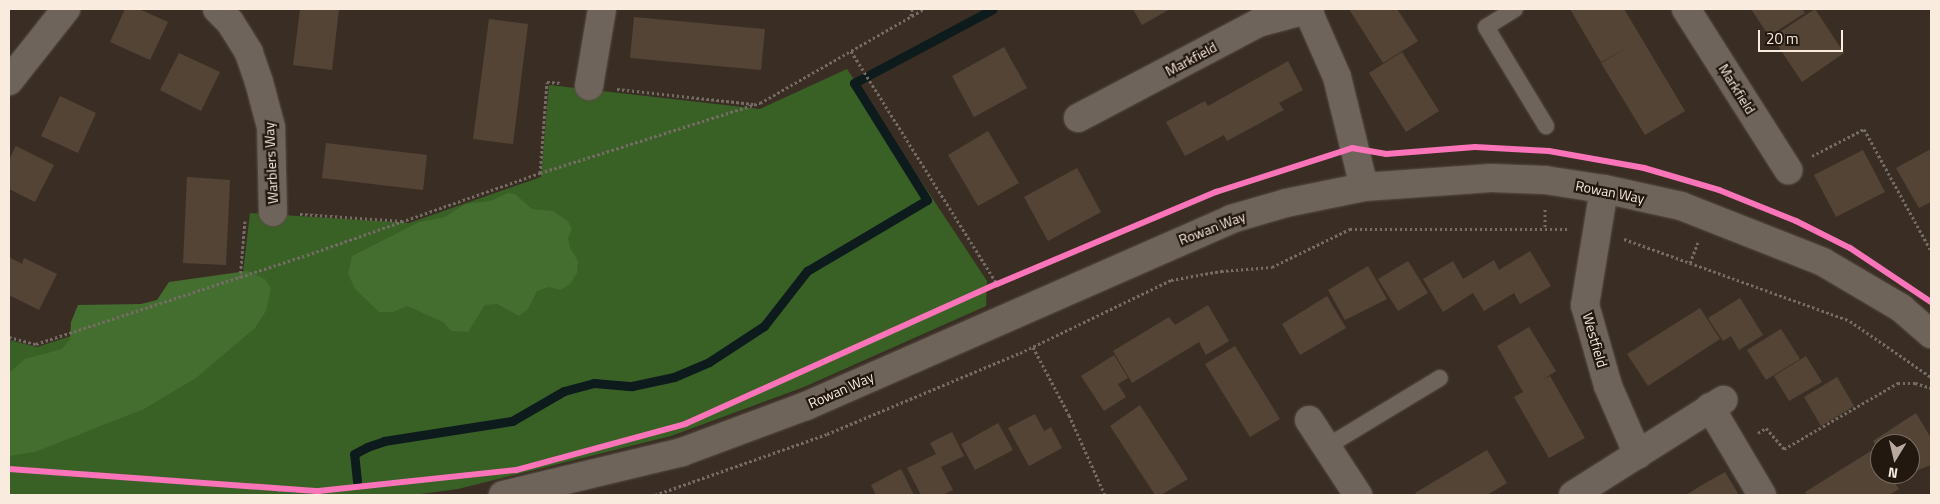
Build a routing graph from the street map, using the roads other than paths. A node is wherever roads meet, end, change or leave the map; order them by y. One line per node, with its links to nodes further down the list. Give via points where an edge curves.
1 (66, 9): 7 (street)
2 (217, 9): 14 (street, Warblers Way, via 230,22 249,53 259,82 271,127)
3 (602, 9): 8 (street)
4 (1515, 9): 10 (lane, via 1486,27)
5 (1686, 9): 11 (street, Markfield)
6 (1309, 10): 9 (street, Markfield, via 1258,23); 12 (street, Markfield, via 1337,77)
7 (9, 81)
8 (589, 86)
9 (1078, 118)
10 (1546, 126)
11 (1788, 170)
12 (1364, 187): 13 (street, Rowan Way, via 1491,178); 20 (street, Rowan Way, via 1286,202 1231,219 806,406 682,452 560,484)
13 (1604, 189): 15 (street, Rowan Way, via 1681,206 1823,262 1901,308); 19 (street, Westfield, via 1585,306 1608,386)
14 (273, 212)
15 (1931, 334)
16 (1440, 378): 18 (lane)
17 (1309, 420): 18 (street)
18 (1326, 447): 21 (street)
19 (1638, 456): 22 (street); 23 (street, via 1717,403 1733,447)
20 (503, 495)
21 (1358, 495)
22 (1573, 495)
23 (1762, 495)

